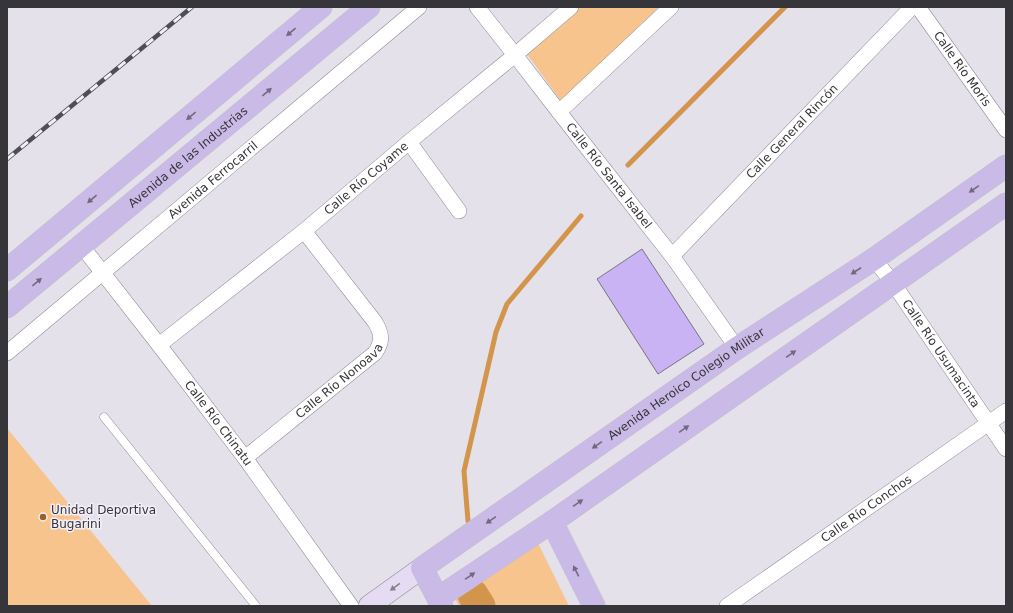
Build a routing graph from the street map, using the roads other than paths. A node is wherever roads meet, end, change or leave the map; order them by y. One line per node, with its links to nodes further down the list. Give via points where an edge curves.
1 (321, 7): 20 (main road, one-way to 20)
2 (369, 7): 17 (main road, Avenida de las Industrias, one-way to 2)
3 (420, 7): 21 (street, Avenida Ferrocarril)
4 (477, 7): 9 (street, Calle Río Santa Isabel)
5 (571, 7): 9 (street, Calle Río Coyame)
6 (672, 7): 10 (street)
7 (912, 7): 18 (street, Calle General Rincón)
8 (918, 7): 11 (street, Calle Río Moris)
9 (515, 55): 10 (street, Calle Río Santa Isabel); 12 (street, Calle Río Coyame)
10 (559, 112): 18 (street, Calle Río Santa Isabel)
11 (1006, 130)
12 (409, 142): 15 (street); 16 (street, Calle Río Coyame)
13 (1006, 166): 19 (main road, Avenida Heroico Colegio Militar, one-way to 19)
14 (1006, 204): 22 (main road)
15 (459, 211)
16 (304, 231): 24 (street, Calle Río Coyame); 31 (street, Calle Río Nonoava, via 375,322 381,338 380,346 375,353)
17 (81, 245): 21 (street, Calle Río Chinatu); 23 (main road, Avenida de las Industrias, one-way to 17)
18 (672, 256): 25 (street, Calle Río Santa Isabel)
19 (874, 259): 22 (street, Calle Río Usumacinta); 25 (main road, Avenida Heroico Colegio Militar, one-way to 25)
20 (7, 270)
21 (104, 273): 24 (street, Calle Río Chinatu); 26 (street, Avenida Ferrocarril)
22 (893, 283): 29 (street, Calle Río Usumacinta); 32 (main road, one-way to 22)
23 (7, 307)
24 (159, 345): 31 (street, Calle Río Chinatu)
25 (737, 348): 33 (main road, Avenida Heroico Colegio Militar, one-way to 33)
26 (7, 354)
27 (1006, 411): 29 (street, Calle Río Conchos)
28 (104, 417): 35 (lane)
29 (988, 423): 30 (street, Calle Río Usumacinta); 39 (street, Calle Río Conchos)
30 (1006, 449)
31 (244, 458): 36 (street, Calle Río Chinatu)
32 (552, 522): 34 (main road, one-way to 32); 38 (main road, one-way to 32)
33 (422, 568): 34 (main road); 37 (main road, Avenida Heroico Colegio Militar, one-way to 37)
34 (435, 603)
35 (256, 606)
36 (351, 606)
37 (369, 606)
38 (594, 606)
39 (726, 606)

